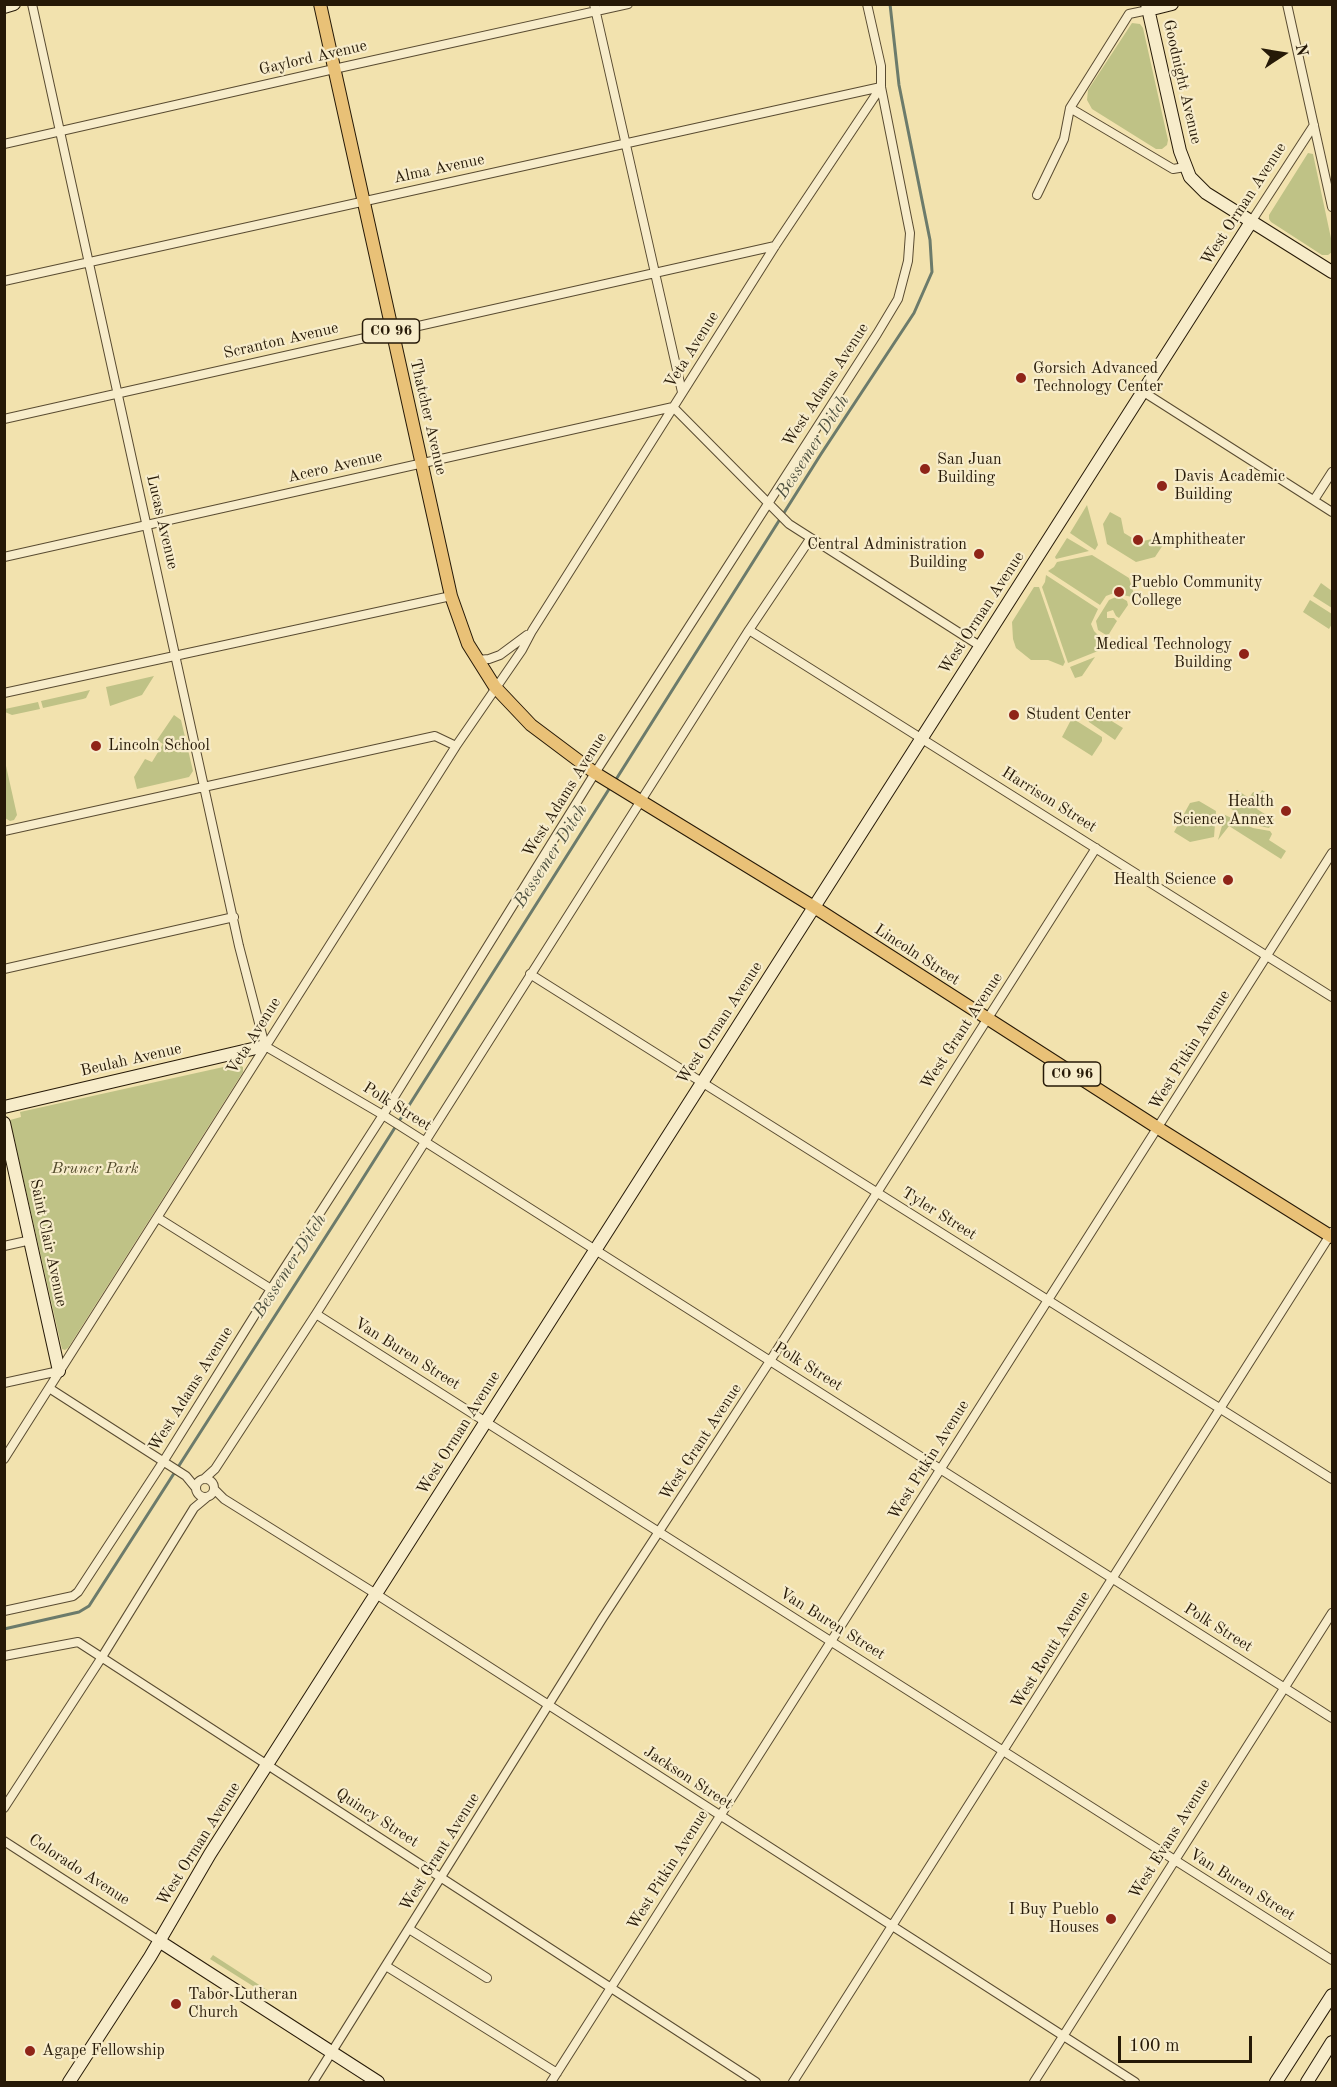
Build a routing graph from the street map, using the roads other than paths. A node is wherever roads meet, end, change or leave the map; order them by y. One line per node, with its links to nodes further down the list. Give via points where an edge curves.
1 (14, 4): 8 (street)
2 (32, 4): 15 (street, Lucas Avenue)
3 (320, 4): 11 (main road, Thatcher Avenue / CO 96)
4 (628, 4): 10 (street, Gaylord Avenue)
5 (867, 4): 12 (street, West Adams Avenue, via 881,66)
6 (1172, 4): 9 (street)
7 (1287, 4): 14 (street)
8 (4, 7)
9 (1148, 7): 13 (street, via 1129,14); 18 (street, Goodnight Avenue)
10 (595, 8): 11 (street, Gaylord Avenue); 16 (street)
11 (334, 69): 15 (street, Gaylord Avenue); 20 (main road, Thatcher Avenue / CO 96)
12 (881, 87): 16 (street, Alma Avenue); 23 (street, Veta Avenue); 37 (street, West Adams Avenue, via 910,233 908,261 898,299)
13 (1070, 108): 18 (street, via 1173,169); 19 (street, via 1064,138)
14 (1314, 125): 21 (street); 22 (street, West Orman Avenue)
15 (59, 132): 17 (street, Gaylord Avenue); 24 (street, Lucas Avenue)
16 (626, 143): 20 (street, Alma Avenue); 26 (street)
17 (4, 144)
18 (1185, 167): 22 (street, via 1198,186)
19 (1036, 195)
20 (364, 201): 24 (street, Alma Avenue); 28 (main road, Thatcher Avenue / CO 96)
21 (1332, 207)
22 (1251, 222): 25 (street); 29 (street, West Orman Avenue)
23 (775, 246): 26 (street, Scranton Avenue); 30 (street, Veta Avenue)
24 (88, 262): 27 (street, Alma Avenue); 31 (street, Lucas Avenue)
25 (1332, 272)
26 (655, 273): 28 (street, Scranton Avenue); 30 (street)
27 (4, 281)
28 (392, 332): 31 (street, Scranton Avenue); 34 (main road, Thatcher Avenue / CO 96)
29 (1142, 391): 36 (street); 45 (street, West Orman Avenue)
30 (682, 392): 32 (street, Veta Avenue)
31 (118, 394): 33 (street, Scranton Avenue); 39 (street, Lucas Avenue)
32 (673, 407): 34 (street, Acero Avenue); 37 (street); 44 (street, Veta Avenue)
33 (4, 419)
34 (421, 463): 39 (street, Acero Avenue); 42 (main road, Thatcher Avenue / CO 96)
35 (1332, 471): 36 (street)
36 (1314, 500): 38 (street)
37 (769, 502): 40 (street, via 775,512); 52 (street, West Adams Avenue)
38 (1332, 512)
39 (147, 525): 41 (street, Acero Avenue); 46 (street, Lucas Avenue)
40 (810, 539): 43 (street); 45 (street)
41 (4, 557)
42 (451, 596): 46 (street); 47 (main road, Thatcher Avenue / CO 96)
43 (749, 630): 50 (street, Harrison Street); 54 (street)
44 (532, 631): 47 (street, Veta Avenue, via 500,655); 48 (street, Veta Avenue)
45 (980, 646): 50 (street, West Orman Avenue)
46 (177, 656): 49 (street); 53 (street, Lucas Avenue)
47 (477, 660): 48 (main road, Thatcher Avenue / CO 96)
48 (495, 687): 51 (street, Veta Avenue); 52 (main road, Lincoln Street / CO 96, via 531,725)
49 (4, 693)
50 (922, 737): 56 (street, Harrison Street); 58 (street, West Orman Avenue)
51 (456, 746): 53 (street, via 435,736); 65 (street, Veta Avenue)
52 (600, 776): 54 (main road, Lincoln Street / CO 96); 68 (street, West Adams Avenue)
53 (205, 786): 55 (street); 59 (street, Lucas Avenue)
54 (636, 798): 58 (main road, Lincoln Street / CO 96); 62 (street)
55 (4, 831)
56 (1096, 848): 60 (street, Harrison Street); 64 (street, West Grant Avenue)
57 (1332, 853): 60 (street, West Pitkin Avenue)
58 (814, 907): 64 (main road, Lincoln Street / CO 96); 66 (street, West Orman Avenue)
59 (234, 917): 61 (street); 65 (street, Lucas Avenue)
60 (1267, 956): 63 (street, Harrison Street); 70 (street, West Pitkin Avenue)
61 (4, 969)
62 (530, 974): 66 (street, Tyler Street); 71 (street)
63 (1332, 997)
64 (988, 1020): 70 (main road, Lincoln Street / CO 96); 72 (street, West Grant Avenue)
65 (265, 1046): 67 (street, Beulah Avenue); 68 (street, Polk Street); 73 (street, Veta Avenue)
66 (702, 1082): 72 (street, Tyler Street); 77 (street, West Orman Avenue)
67 (4, 1107)
68 (383, 1116): 71 (street, Polk Street); 78 (street, West Adams Avenue)
69 (4, 1123): 75 (street, Saint Clair Avenue)
70 (1158, 1128): 74 (main road, Lincoln Street / CO 96); 79 (street, West Pitkin Avenue)
71 (424, 1142): 77 (street, Polk Street); 80 (street)
72 (876, 1192): 79 (street, Tyler Street); 81 (street, West Grant Avenue)
73 (158, 1218): 78 (street); 82 (street, Veta Avenue)
74 (1332, 1235): 85 (street, West Routt Avenue)
75 (31, 1240): 76 (street); 82 (street, Saint Clair Avenue)
76 (4, 1246)
77 (595, 1250): 81 (street, Polk Street); 86 (street, West Orman Avenue)
78 (271, 1289): 88 (street, West Adams Avenue)
79 (1048, 1300): 85 (street, Tyler Street); 89 (street, West Pitkin Avenue)
80 (316, 1314): 86 (street, Van Buren Street); 91 (street, via 214,1468)
81 (770, 1361): 89 (street, Polk Street); 92 (street, West Grant Avenue)
82 (59, 1371): 83 (street); 84 (street, Veta Avenue)
83 (4, 1383)
84 (50, 1388): 87 (street, Veta Avenue); 88 (street, Jackson Street)
85 (1221, 1408): 90 (street, Tyler Street); 93 (street, West Routt Avenue)
86 (486, 1422): 92 (street, Van Buren Street); 94 (street, West Orman Avenue)
87 (4, 1459)
88 (167, 1464): 91 (street, Jackson Street); 95 (street, West Adams Avenue, via 78,1592)
89 (941, 1469): 93 (street, Polk Street); 97 (street, West Pitkin Avenue)
90 (1332, 1479)
91 (205, 1488): 94 (street, Jackson Street); 99 (street)
92 (660, 1533): 97 (street, Van Buren Street); 101 (street, West Grant Avenue)
93 (1113, 1579): 100 (street, Polk Street); 103 (street, West Routt Avenue)
94 (376, 1594): 101 (street, Jackson Street); 104 (street, West Orman Avenue)
95 (4, 1611)
96 (1332, 1613): 100 (street, West Evans Avenue)
97 (831, 1642): 103 (street, Van Buren Street); 106 (street, West Pitkin Avenue)
98 (4, 1656): 99 (street, Quincy Street, via 78,1642)
99 (102, 1657): 104 (street, Quincy Street); 105 (street)
100 (1284, 1687): 102 (street, Polk Street); 108 (street, West Evans Avenue)
101 (549, 1706): 106 (street, Jackson Street); 109 (street, West Grant Avenue)
102 (1332, 1718)
103 (1004, 1752): 108 (street, Van Buren Street); 110 (street, West Routt Avenue)
104 (267, 1765): 109 (street, Quincy Street); 112 (street, West Orman Avenue)
105 (4, 1808)
106 (720, 1816): 110 (street, Jackson Street); 116 (street, West Pitkin Avenue)
107 (4, 1842): 112 (street, Colorado Avenue)
108 (1175, 1860): 113 (street, Van Buren Street); 118 (street, West Evans Avenue)
109 (441, 1878): 111 (street, West Grant Avenue); 116 (street, Quincy Street)
110 (892, 1927): 118 (street, Jackson Street); 127 (street, West Routt Avenue)
111 (409, 1929): 114 (street, West Grant Avenue); 115 (street)
112 (159, 1941): 120 (street, Colorado Avenue); 122 (street, West Orman Avenue)
113 (1332, 1960)
114 (386, 1966): 120 (street, West Grant Avenue); 121 (street)
115 (487, 1978)
116 (611, 1988): 121 (street, West Pitkin Avenue); 126 (street, Quincy Street)
117 (1332, 1995): 130 (street)
118 (1063, 2037): 128 (street, West Evans Avenue); 129 (street, Jackson Street)
119 (1332, 2042): 131 (street)
120 (332, 2053): 123 (street, West Grant Avenue); 124 (street, Colorado Avenue)
121 (557, 2073): 125 (street, West Pitkin Avenue)
122 (69, 2082)
123 (313, 2082)
124 (378, 2082)
125 (551, 2082)
126 (756, 2082)
127 (793, 2082)
128 (1034, 2082)
129 (1135, 2082)
130 (1276, 2082)
131 (1307, 2082)

